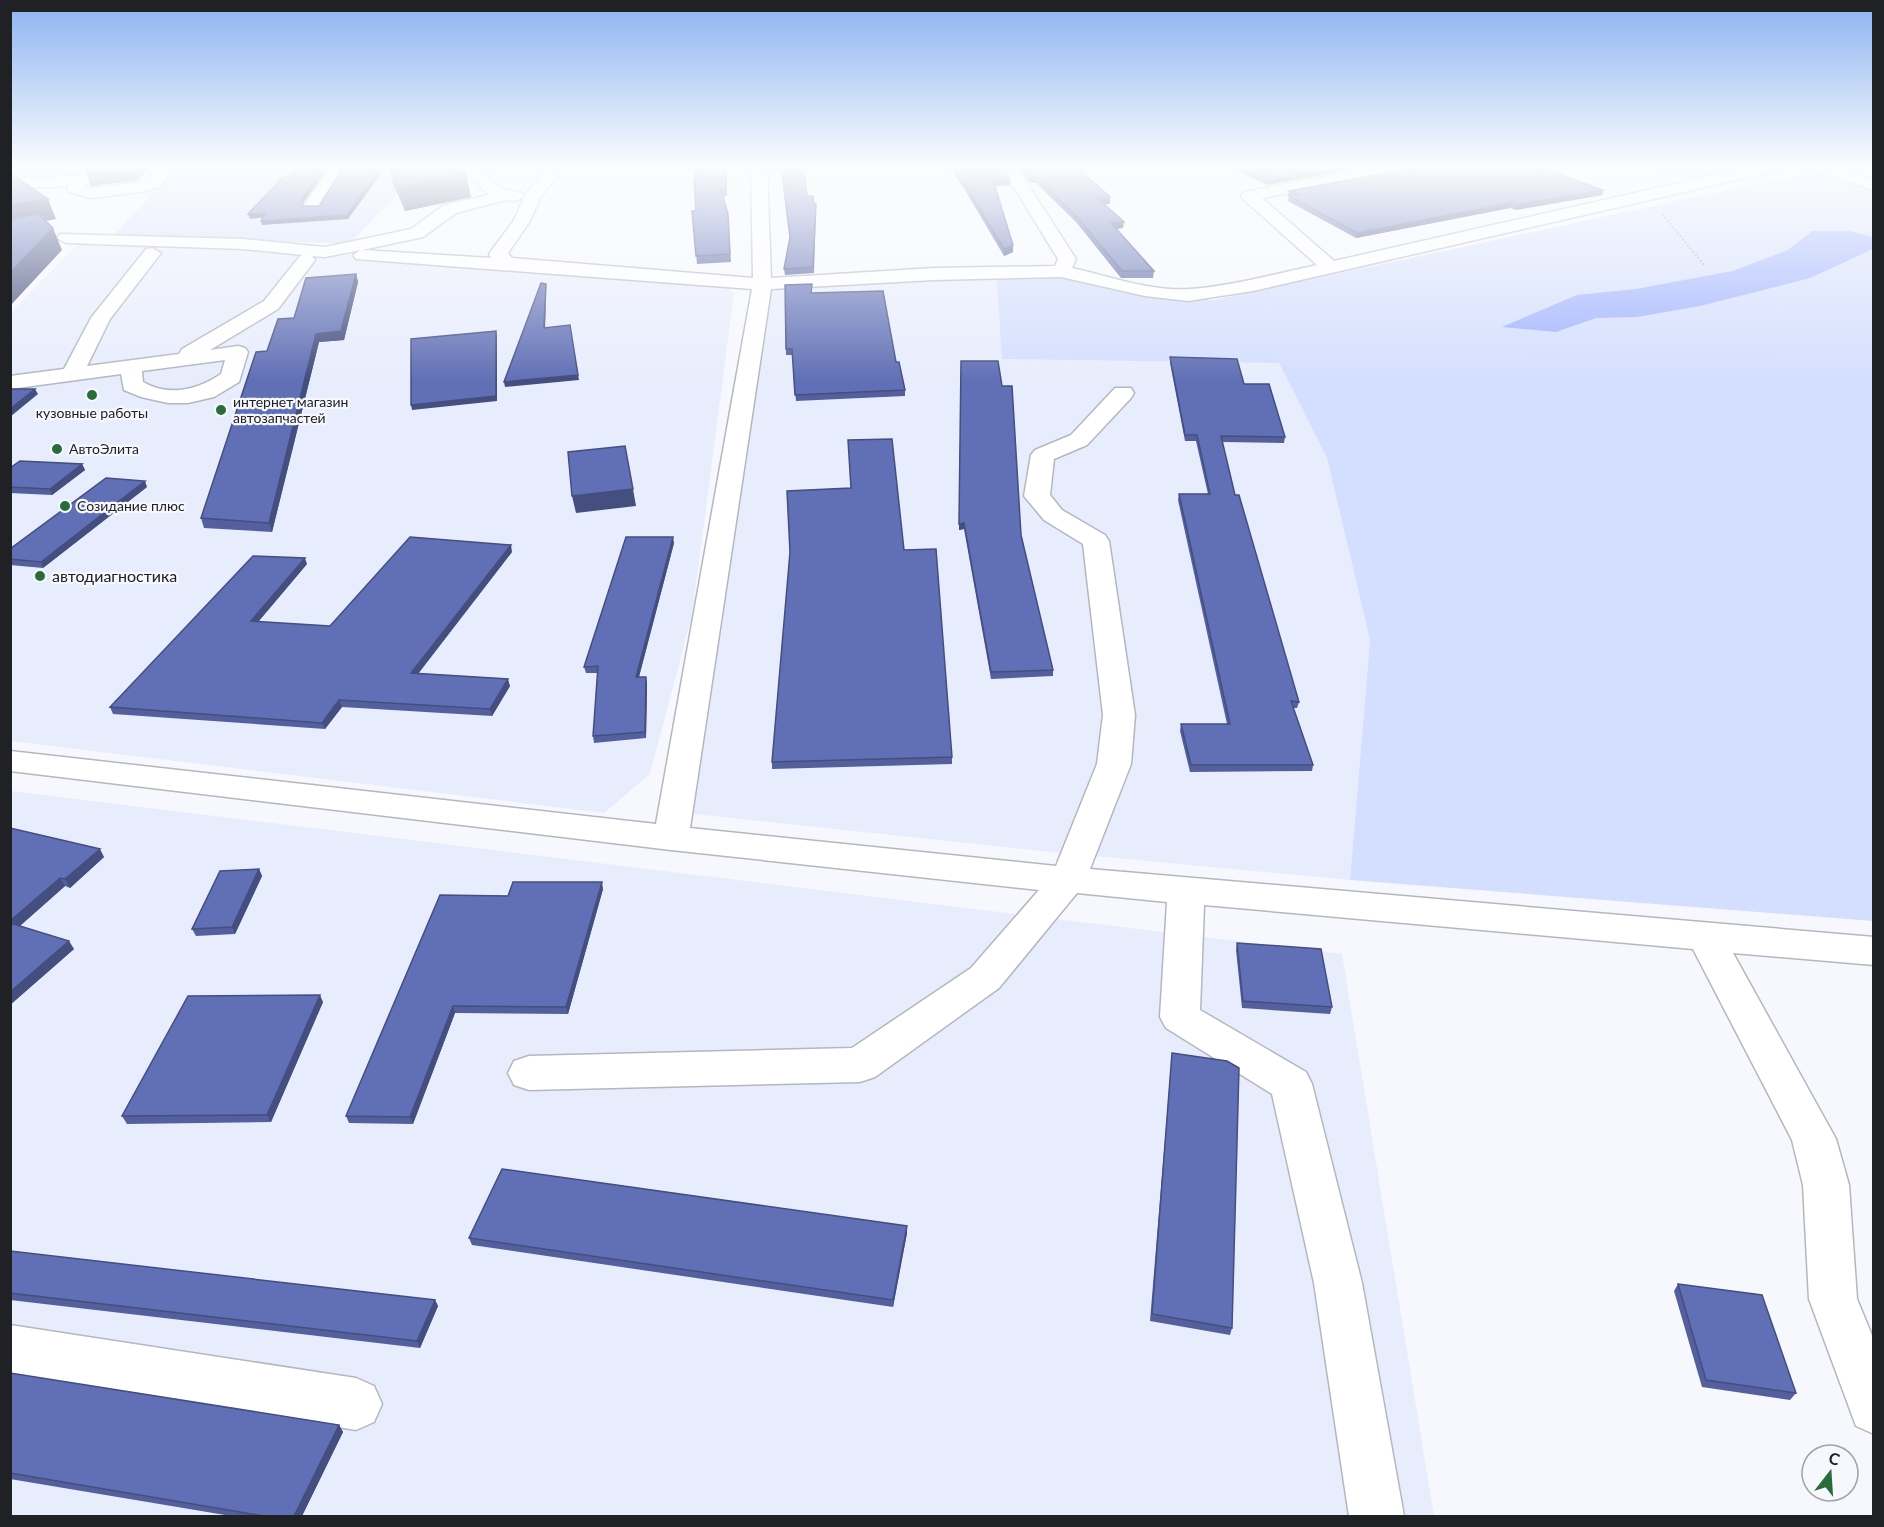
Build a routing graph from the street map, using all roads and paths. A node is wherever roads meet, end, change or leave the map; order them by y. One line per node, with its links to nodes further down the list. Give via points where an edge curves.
1 (52, 237): 10 (street)
2 (131, 237): 11 (street)
3 (397, 237): 11 (street)
4 (510, 237): 14 (street, via 498,254)
5 (761, 237): 18 (street)
6 (1053, 237): 17 (street, via 1067,259)
7 (1297, 237): 16 (street)
8 (1461, 237): 16 (street)
9 (1680, 237): 15 (path)
10 (43, 242)
11 (326, 252): 14 (street)
12 (152, 253): 21 (street, via 101,318)
13 (306, 261): 19 (street, via 271,305)
14 (507, 263): 18 (street)
15 (1705, 266)
16 (1330, 267): 17 (street, via 1188,295 1145,290)
17 (1061, 271): 18 (street)
18 (762, 284): 25 (street)
19 (174, 361): 20 (street); 20 (street, via 238,352 231,377 206,392 165,397 142,392 132,385)
20 (131, 367): 21 (street)
21 (72, 375): 22 (street)
22 (10, 382)
23 (1123, 393): 26 (street, via 1079,440 1043,454 1037,496 1053,516 1096,541 1119,716 1114,764)
24 (10, 761): 25 (street)
25 (671, 838): 26 (street)
26 (1068, 880): 27 (street); 30 (street, via 985,978 860,1065)
27 (1186, 891): 28 (street); 34 (street, via 1180,1017 1291,1084 1338,1283)
28 (1706, 938): 29 (street); 33 (street, via 1815,1139 1826,1185 1833,1299)
29 (1874, 951)
30 (529, 1073)
31 (10, 1349): 32 (street)
32 (356, 1404)
33 (1874, 1408)
34 (1376, 1516)

